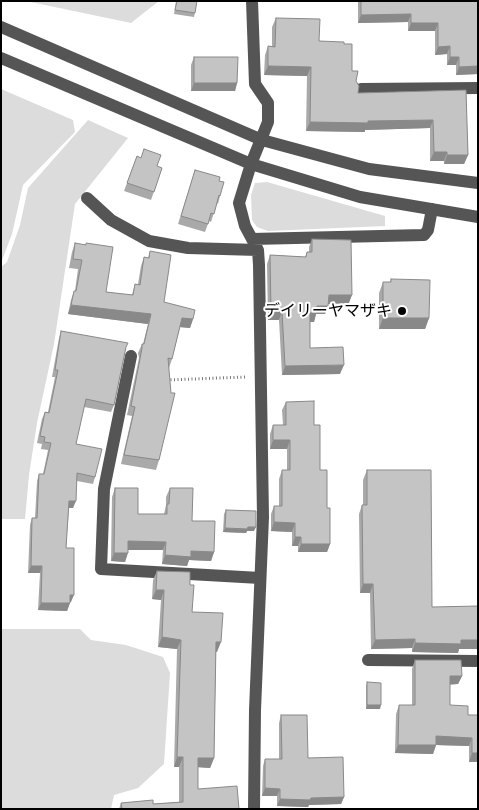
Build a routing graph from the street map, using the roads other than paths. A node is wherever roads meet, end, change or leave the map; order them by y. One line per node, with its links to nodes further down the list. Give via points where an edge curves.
1 (252, 1): 6 (street, via 256,84 268,103 268,122)
2 (1, 27): 6 (street)
3 (1, 58): 7 (street)
4 (478, 88): 5 (street)
5 (361, 89)
6 (262, 140): 7 (street); 8 (street, via 369,169)
7 (250, 164): 10 (street, via 360,197); 12 (street, via 239,203 245,226)
8 (478, 182)
9 (87, 198): 12 (street, via 111,220 149,241 188,248)
10 (432, 209): 11 (street); 12 (street, via 424,235)
11 (478, 217)
12 (255, 245): 14 (street, via 261,377 263,517)
13 (131, 356): 14 (street, via 104,489 100,569)
14 (260, 578): 17 (street)
15 (368, 660): 16 (street)
16 (478, 661)
17 (254, 809)

